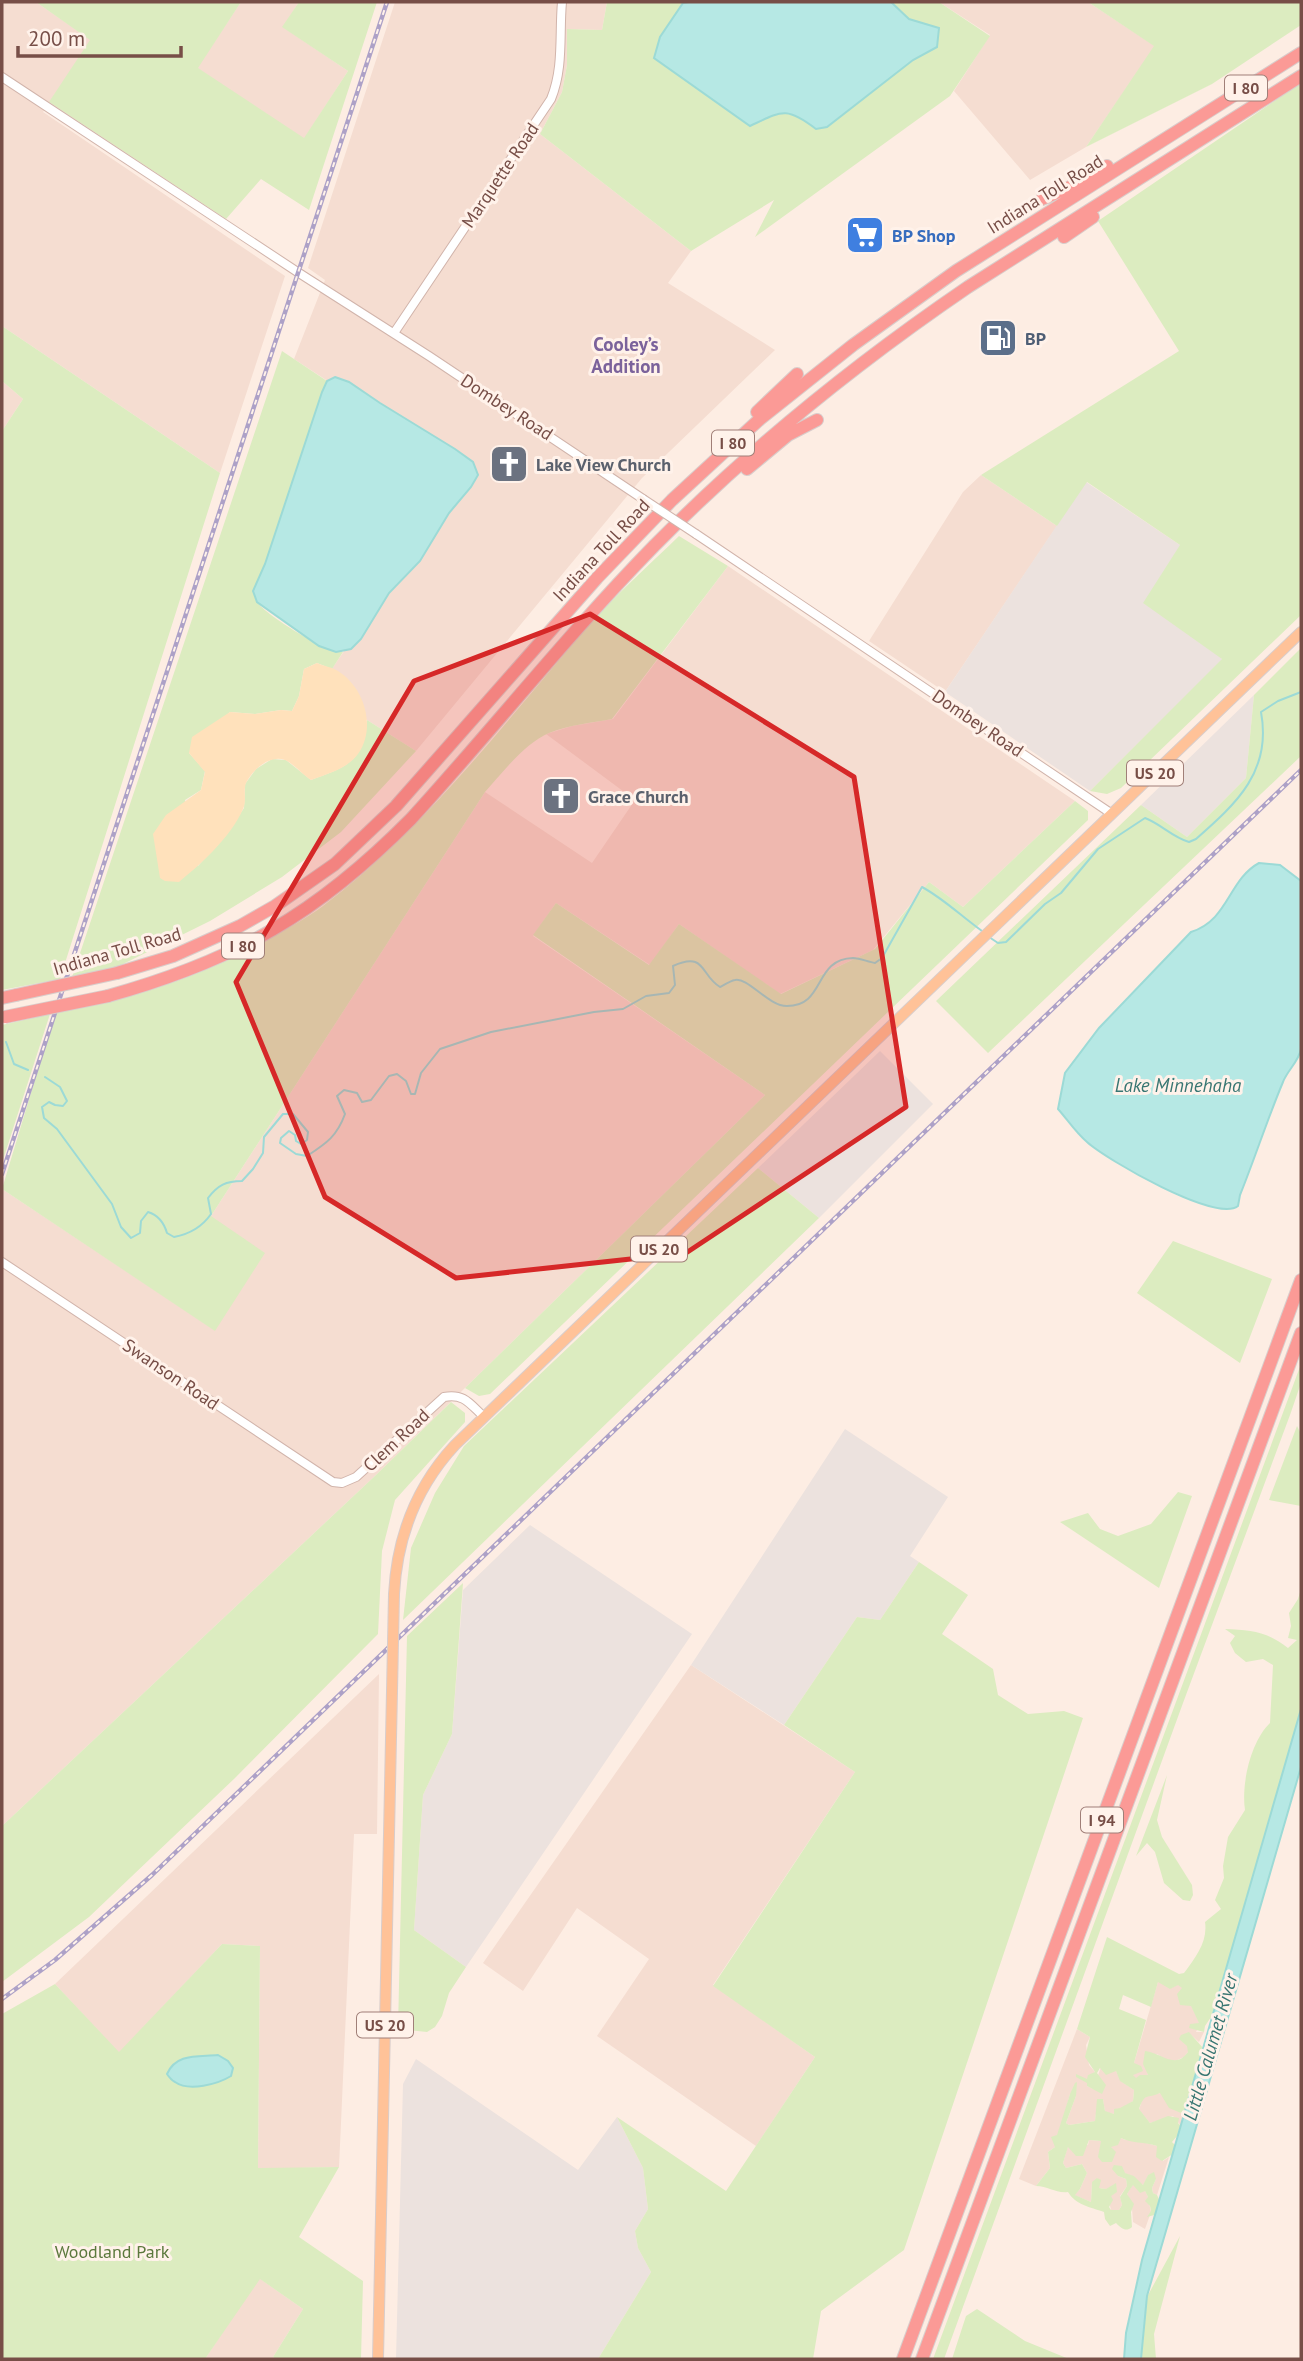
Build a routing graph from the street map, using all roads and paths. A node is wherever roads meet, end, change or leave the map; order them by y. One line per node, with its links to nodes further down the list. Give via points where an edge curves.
1 (562, 2): 9 (street, Marquette Road, via 561,55 551,99)
2 (1301, 53): 5 (highway, Indiana Toll Road / I 80)
3 (1301, 76): 6 (highway, Indiana Toll Road / I 80)
4 (2, 77): 9 (street, Dombey Road)
5 (1191, 123): 7 (highway); 12 (highway, Indiana Toll Road / I 80, via 956,271 853,345 760,419)
6 (1224, 125): 8 (highway); 13 (highway, Indiana Toll Road / I 80, via 968,287 866,359 764,442)
7 (1042, 199)
8 (1064, 237)
9 (394, 334): 15 (street, Dombey Road, bridge)
10 (797, 374): 12 (highway)
11 (817, 420): 13 (highway, via 788,435)
12 (672, 500): 16 (highway, Indiana Toll Road / I 80, bridge, via 396,806 335,863 275,906 173,956)
13 (653, 548): 17 (highway, Indiana Toll Road / I 80, bridge, via 411,819 349,878 289,921 222,957 108,996)
14 (1301, 632): 15 (main road, US 20)
15 (1112, 814): 21 (main road, US 20)
16 (2, 998)
17 (3, 1018)
18 (2, 1262): 22 (street, Swanson Road, via 325,1478)
19 (1301, 1280): 24 (highway, I 94)
20 (1301, 1332): 25 (highway, I 94)
21 (484, 1417): 22 (street, Clem Road, via 462,1397 444,1397 360,1473); 23 (main road, US 20, bridge, via 449,1452 417,1499 401,1541 394,1594)
22 (342, 1483)
23 (378, 2359)
24 (903, 2359)
25 (922, 2359)

